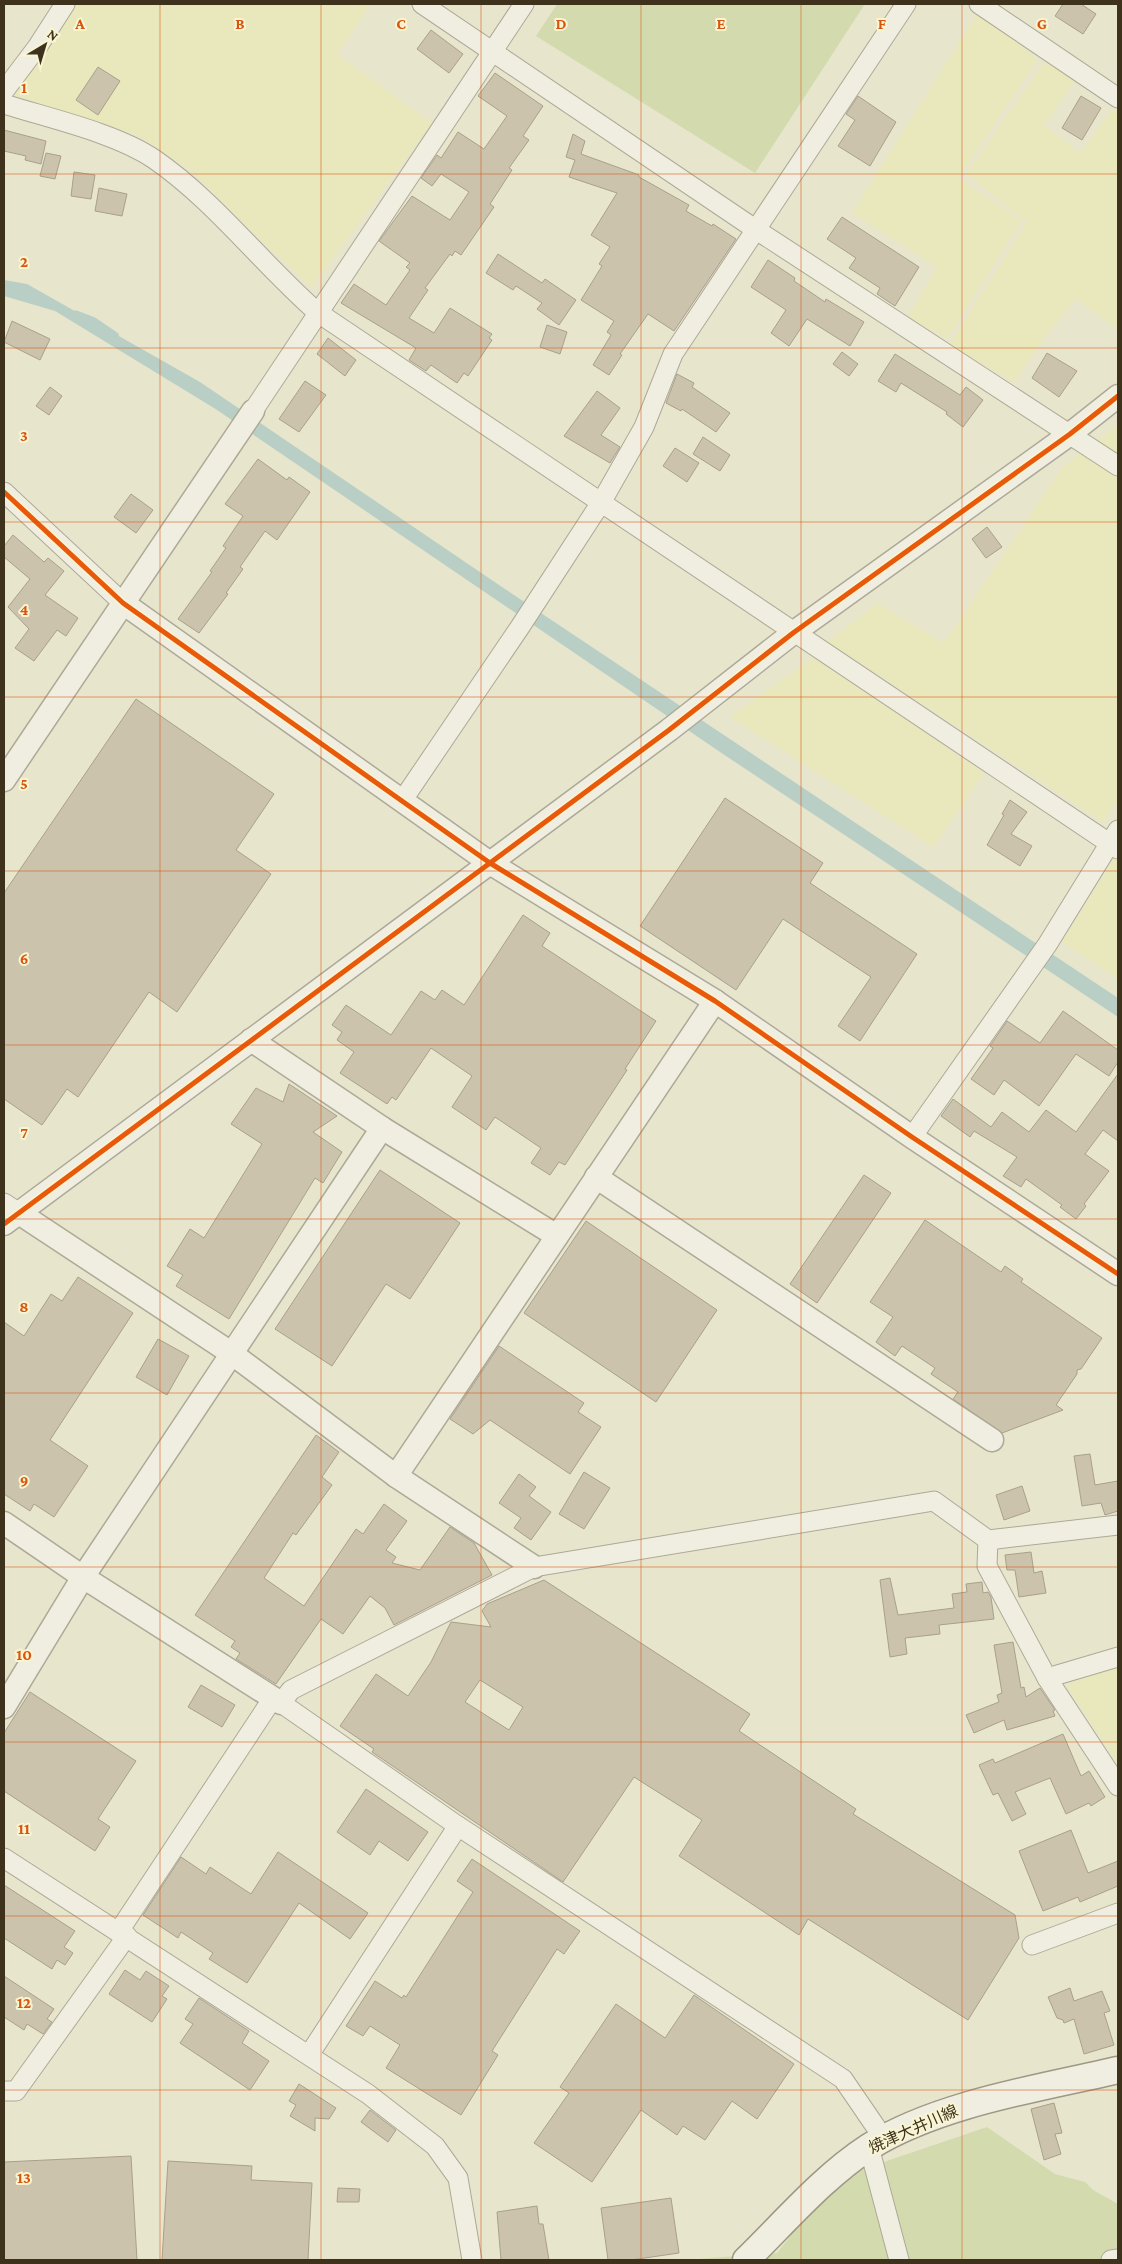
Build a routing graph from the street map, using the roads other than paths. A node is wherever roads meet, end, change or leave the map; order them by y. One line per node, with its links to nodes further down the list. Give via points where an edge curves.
1 (65, 4): 7 (street)
2 (422, 4): 6 (street)
3 (524, 4): 6 (street)
4 (906, 4): 10 (street)
5 (979, 4): 8 (street)
6 (493, 50): 10 (street); 11 (street)
7 (4, 91)
8 (1118, 98)
9 (4, 104): 11 (street, via 118,140 153,158 193,189)
10 (755, 229): 14 (street); 17 (street, via 673,354 644,427)
11 (317, 312): 13 (street); 17 (street)
12 (1118, 396): 14 (street)
13 (253, 411): 18 (street)
14 (1070, 434): 15 (street); 19 (street)
15 (1118, 466)
16 (4, 492): 18 (street)
17 (602, 501): 19 (street); 21 (street)
18 (123, 603): 20 (street); 21 (street)
19 (793, 633): 22 (street); 23 (street, via 701,706)
20 (4, 780)
21 (402, 802): 23 (street)
22 (1115, 841): 27 (street)
23 (490, 863): 24 (street); 25 (street)
24 (715, 1001): 27 (street); 28 (street)
25 (251, 1040): 26 (street); 29 (street)
26 (382, 1128): 30 (street); 32 (street)
27 (912, 1137): 31 (street)
28 (596, 1177): 30 (street); 33 (street)
29 (9, 1213): 32 (street)
30 (557, 1236): 34 (street)
31 (1118, 1274)
32 (231, 1353): 34 (street); 39 (street)
33 (992, 1440)
34 (396, 1476): 38 (street)
35 (4, 1523): 39 (street)
36 (1118, 1525): 37 (street)
37 (988, 1540): 38 (street, via 934,1501); 41 (street, via 986,1566)
38 (534, 1567): 42 (street, via 291,1690)
39 (83, 1577): 42 (street); 43 (street)
40 (1118, 1657): 41 (street)
41 (1046, 1678): 44 (street)
42 (277, 1701): 45 (street); 48 (street)
43 (4, 1707)
44 (1118, 1786)
45 (458, 1826): 50 (street); 53 (street, via 843,2080)
46 (4, 1858): 48 (street)
47 (1118, 1913): 49 (street)
48 (123, 1934): 50 (street); 52 (street, via 16,2091)
49 (1032, 1945)
50 (309, 2055): 55 (street, via 368,2094 435,2146 458,2178)
51 (1118, 2070): 53 (main road, 焼津大井川線, via 960,2107)
52 (4, 2091)
53 (877, 2143): 56 (main road, 焼津大井川線, via 836,2172); 57 (street)
54 (1118, 2259): 58 (street)
55 (472, 2260)
56 (746, 2260)
57 (899, 2260)
58 (1111, 2260)

